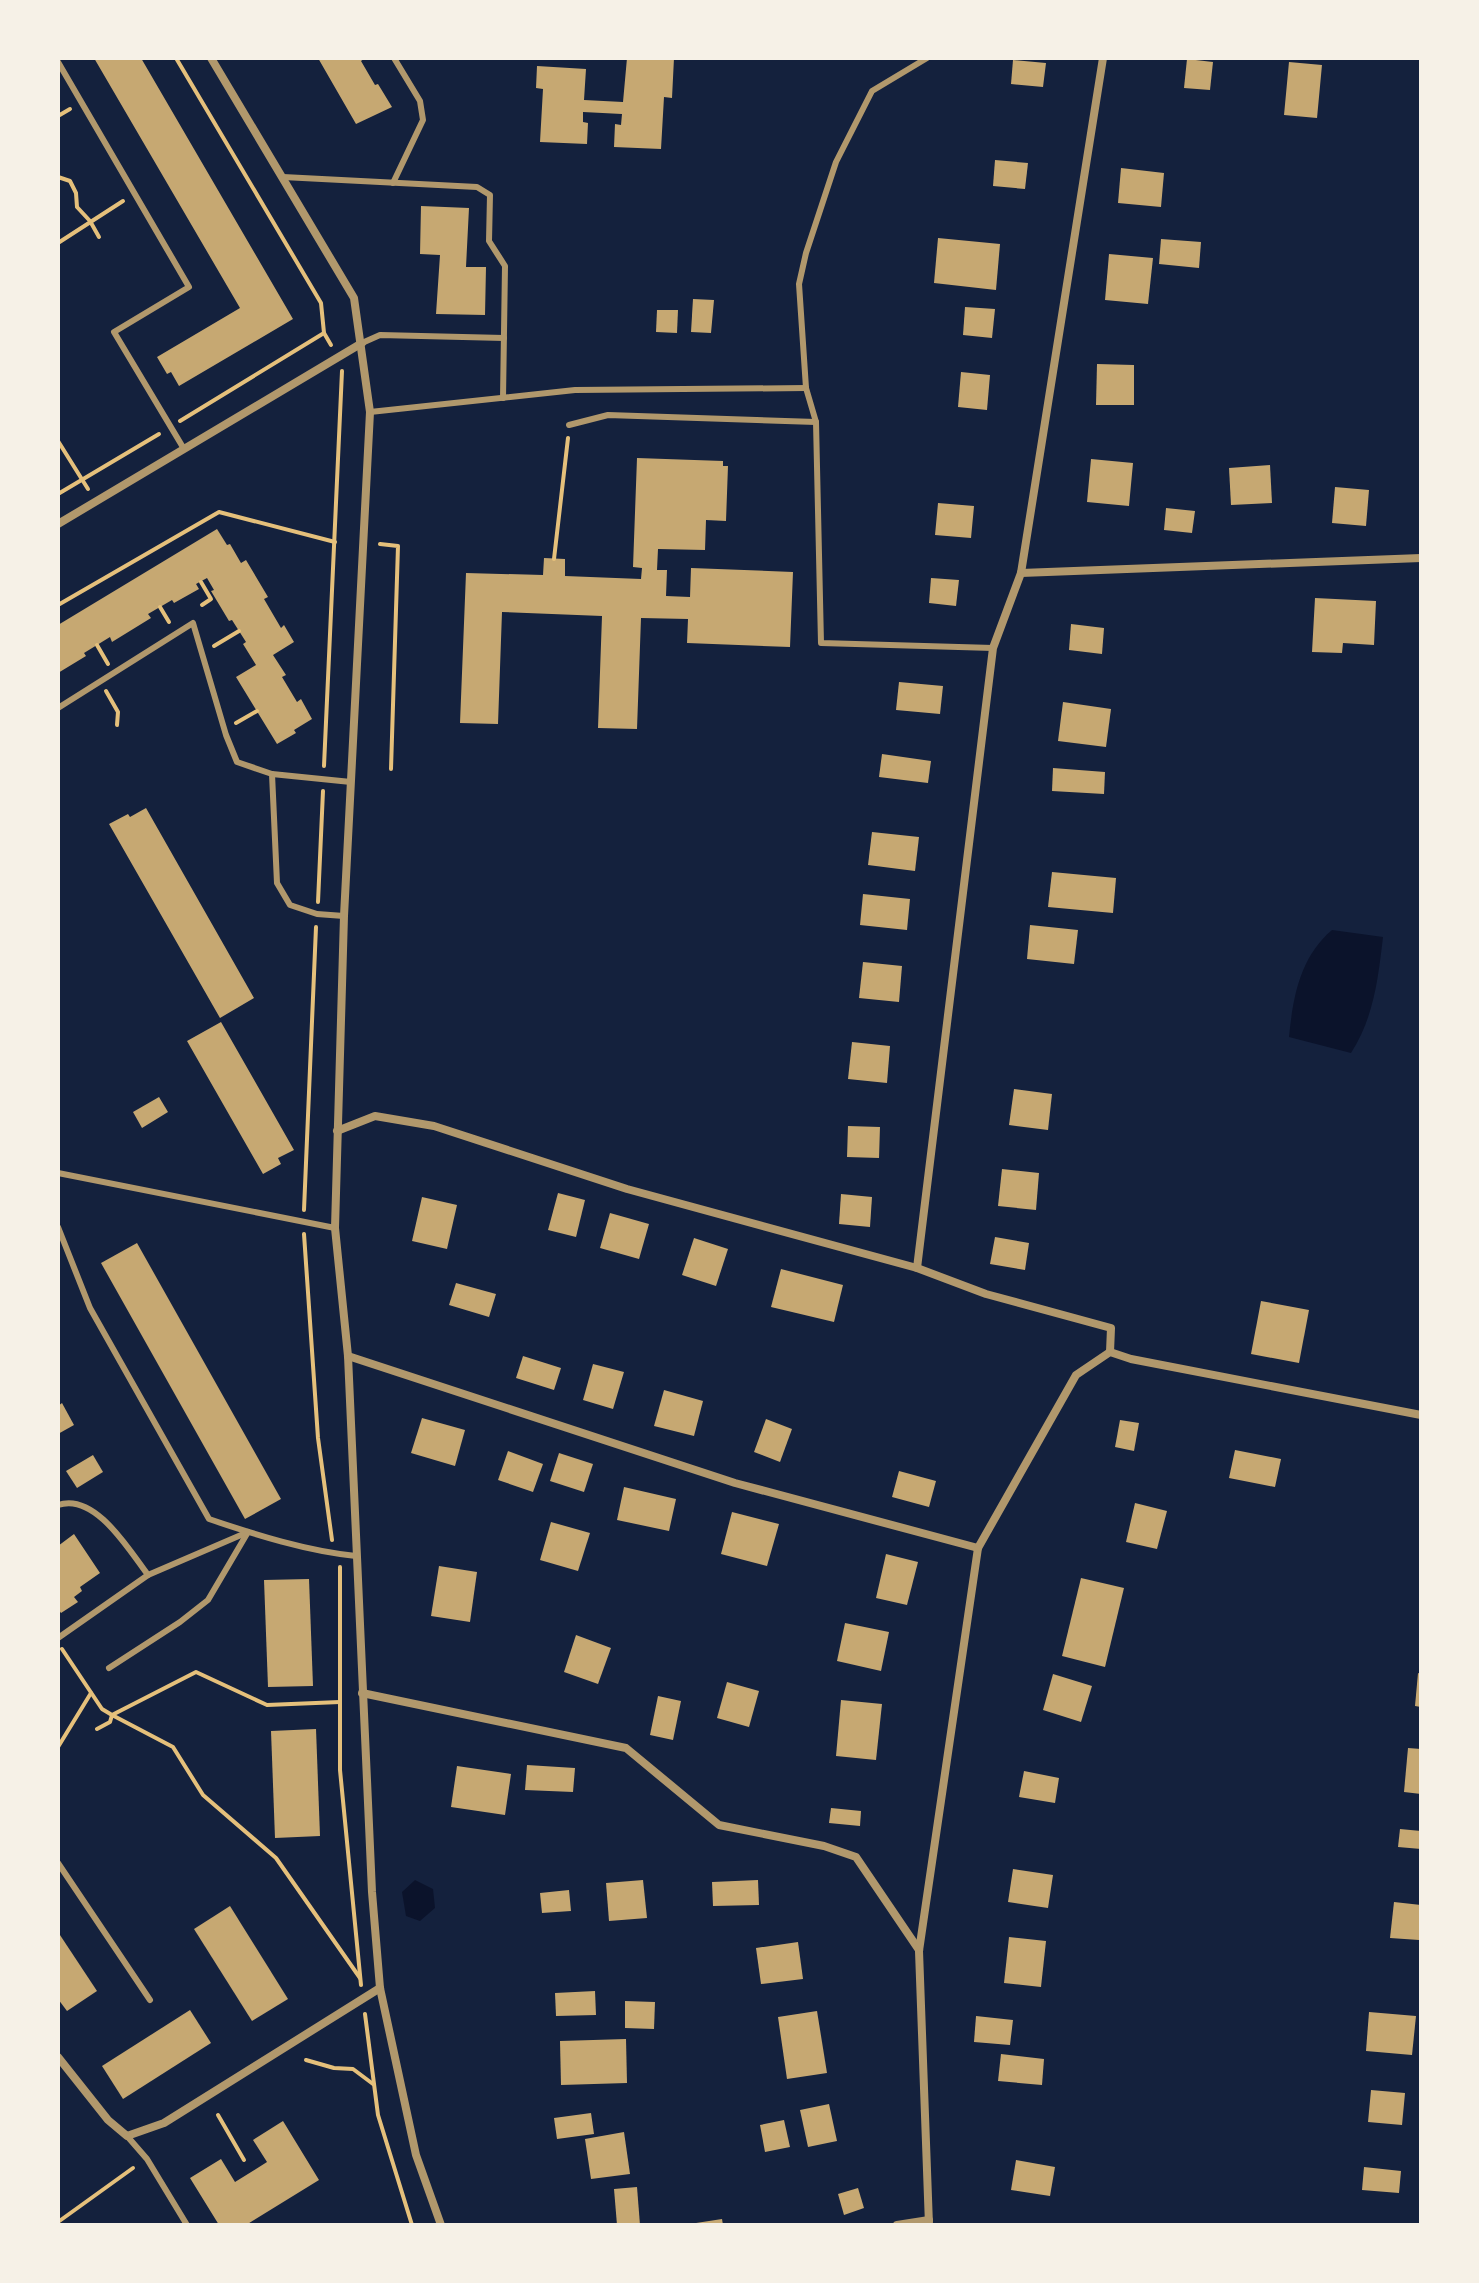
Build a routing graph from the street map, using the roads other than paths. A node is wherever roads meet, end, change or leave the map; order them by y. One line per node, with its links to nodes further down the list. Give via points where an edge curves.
1 (211, 58): 6 (street)
2 (394, 58): 7 (lane, via 420,101 423,120)
3 (927, 58): 10 (lane, via 872,91 836,162 799,284)
4 (1103, 58): 18 (street)
5 (58, 62): 15 (lane, via 189,287 114,332)
6 (283, 177): 7 (lane); 9 (street, via 354,298)
7 (393, 183): 8 (lane, via 477,187 490,195 489,241 505,266)
8 (504, 338): 9 (lane, via 380,335); 11 (lane)
9 (362, 343): 12 (street); 15 (street)
10 (806, 388): 11 (lane, via 575,390); 13 (lane)
11 (503, 398): 12 (lane)
12 (370, 412): 22 (street)
13 (816, 422): 14 (lane, via 608,415); 19 (lane, via 821,643)
14 (569, 425)
15 (184, 449): 16 (street)
16 (58, 524)
17 (1421, 558): 18 (street)
18 (1021, 573): 19 (street)
19 (993, 648): 28 (street)
20 (58, 708): 21 (lane, via 193,623 237,762)
21 (272, 774): 22 (lane); 23 (lane, via 277,883 290,905)
22 (351, 782): 23 (street)
23 (344, 916): 24 (street)
24 (337, 1131): 27 (street); 28 (street, via 375,1116 434,1126 627,1189)
25 (58, 1173): 27 (lane)
26 (58, 1227): 33 (lane, via 90,1308 209,1519)
27 (335, 1228): 30 (street)
28 (917, 1268): 29 (street, via 986,1294 1111,1328)
29 (1110, 1352): 31 (street); 34 (street, via 1076,1375)
30 (348, 1356): 34 (street, via 735,1483); 35 (street)
31 (1421, 1415)
32 (58, 1505): 36 (lane, via 92,1509)
33 (248, 1532): 35 (lane); 36 (lane); 38 (lane, via 208,1600)
34 (978, 1548): 42 (street)
35 (356, 1556): 39 (street)
36 (148, 1575): 37 (lane)
37 (58, 1641)
38 (109, 1668)
39 (362, 1693): 42 (street, via 626,1748 719,1825 856,1857); 43 (street)
40 (58, 1863): 41 (lane)
41 (61, 1873): 44 (lane)
42 (919, 1951): 47 (street)
43 (380, 1988): 46 (street, via 164,2123); 49 (street, via 416,2155)
44 (150, 2000)
45 (58, 2057): 46 (street)
46 (127, 2136): 48 (lane)
47 (929, 2222): 50 (street)
48 (187, 2225)
49 (441, 2225)
50 (897, 2225)

